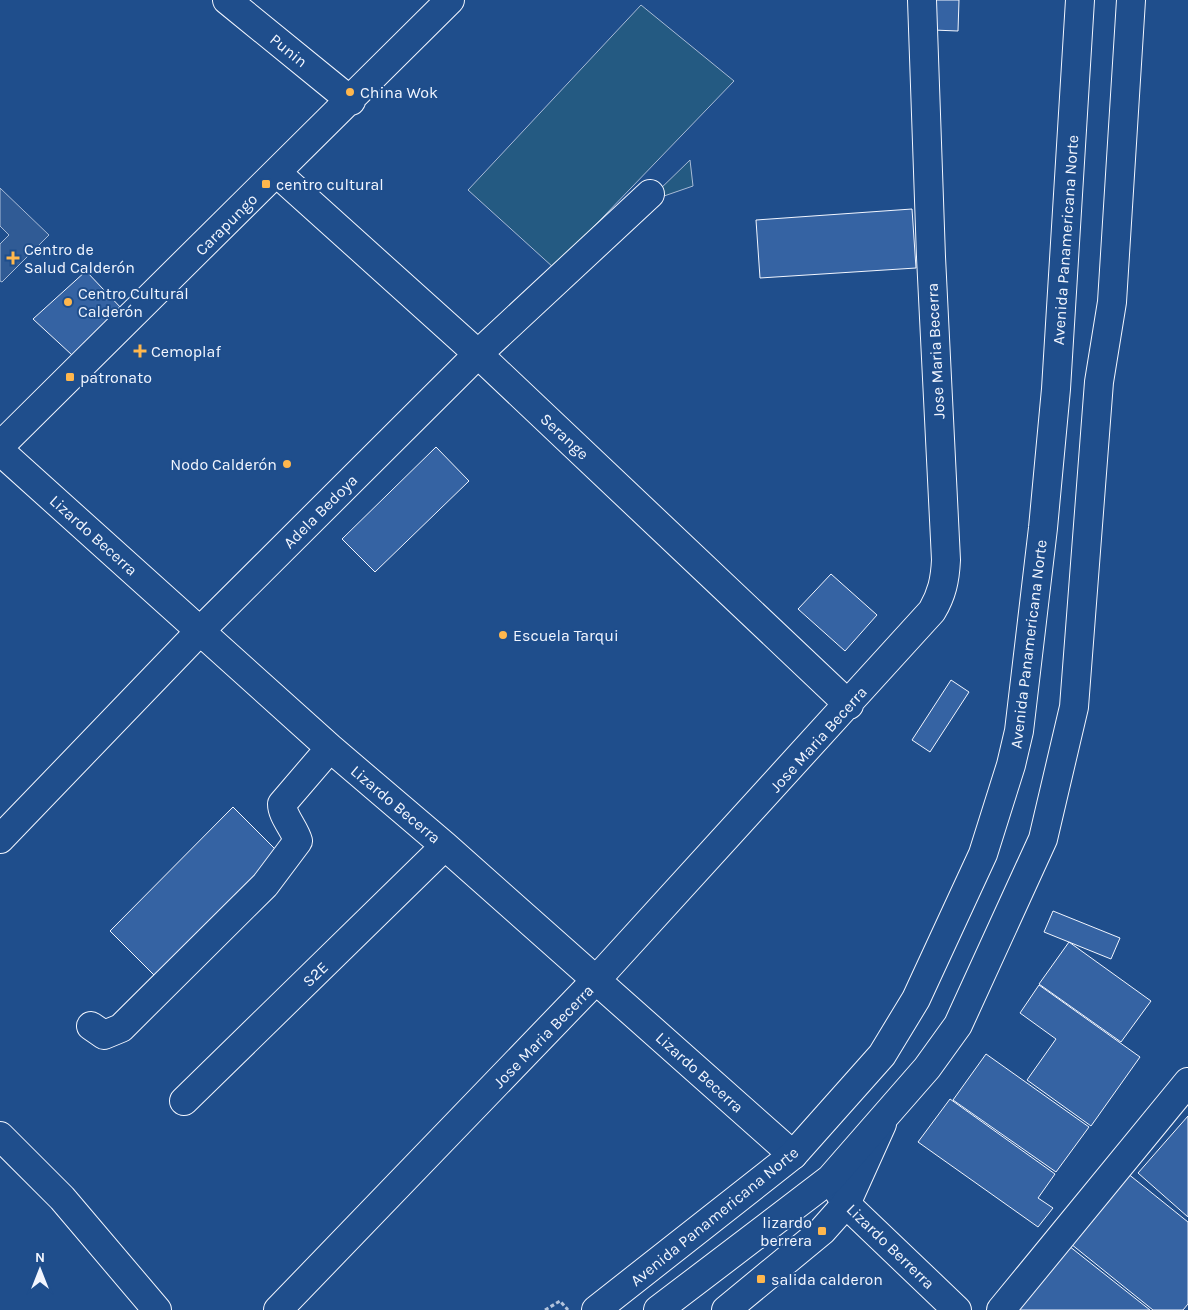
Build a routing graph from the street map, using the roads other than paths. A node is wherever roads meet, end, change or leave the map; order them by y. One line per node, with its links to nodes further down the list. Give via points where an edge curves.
1 (227, 0): 6 (main road, Punin)
2 (450, 0): 6 (main road, Carapungo)
3 (922, 0): 13 (main road, Jose Maria Becerra, via 945,579 941,596 932,611)
4 (1080, 0): 23 (main road, Avenida Panamericana Norte, via 1056,389 1020,731 983,854 916,999 882,1055)
5 (1131, 0): 21 (main road, via 1112,302 1099,382 1074,707 1067,742 1043,839 958,1025)
6 (351, 100): 7 (main road, Carapungo)
7 (277, 173): 9 (main road, Serange); 10 (main road, Carapungo)
8 (650, 194): 9 (main road, Adela Bedoya)
9 (478, 354): 12 (main road, Adela Bedoya); 13 (main road, Serange)
10 (0, 446)
11 (0, 452): 12 (main road, Lizardo Becerra)
12 (201, 630): 14 (main road, Lizardo Becerra); 15 (main road, Adela Bedoya)
13 (849, 705): 17 (main road, Jose Maria Becerra)
14 (330, 748): 16 (main road, Lizardo Becerra); 18 (main road, via 282,804 298,841 264,885 121,1028 104,1035)
15 (0, 839)
16 (445, 846): 17 (main road, Lizardo Becerra); 20 (main road, S2E)
17 (596, 980): 23 (main road, Lizardo Becerra); 27 (main road, Jose Maria Becerra)
18 (91, 1026)
19 (1188, 1082): 32 (main road)
20 (184, 1101)
21 (885, 1118): 24 (main road); 25 (main road)
22 (0, 1136): 26 (main road, via 62,1198)
23 (794, 1155): 28 (main road, Avenida Panamericana Norte)
24 (830, 1179): 25 (main road, Lizardo Berrerra); 29 (main road)
25 (846, 1204): 30 (main road, via 822,1231); 31 (main road, Lizardo Berrerra)
26 (157, 1310)
27 (278, 1310)
28 (596, 1310)
29 (658, 1310)
30 (726, 1310)
31 (957, 1310)
32 (1001, 1310)

